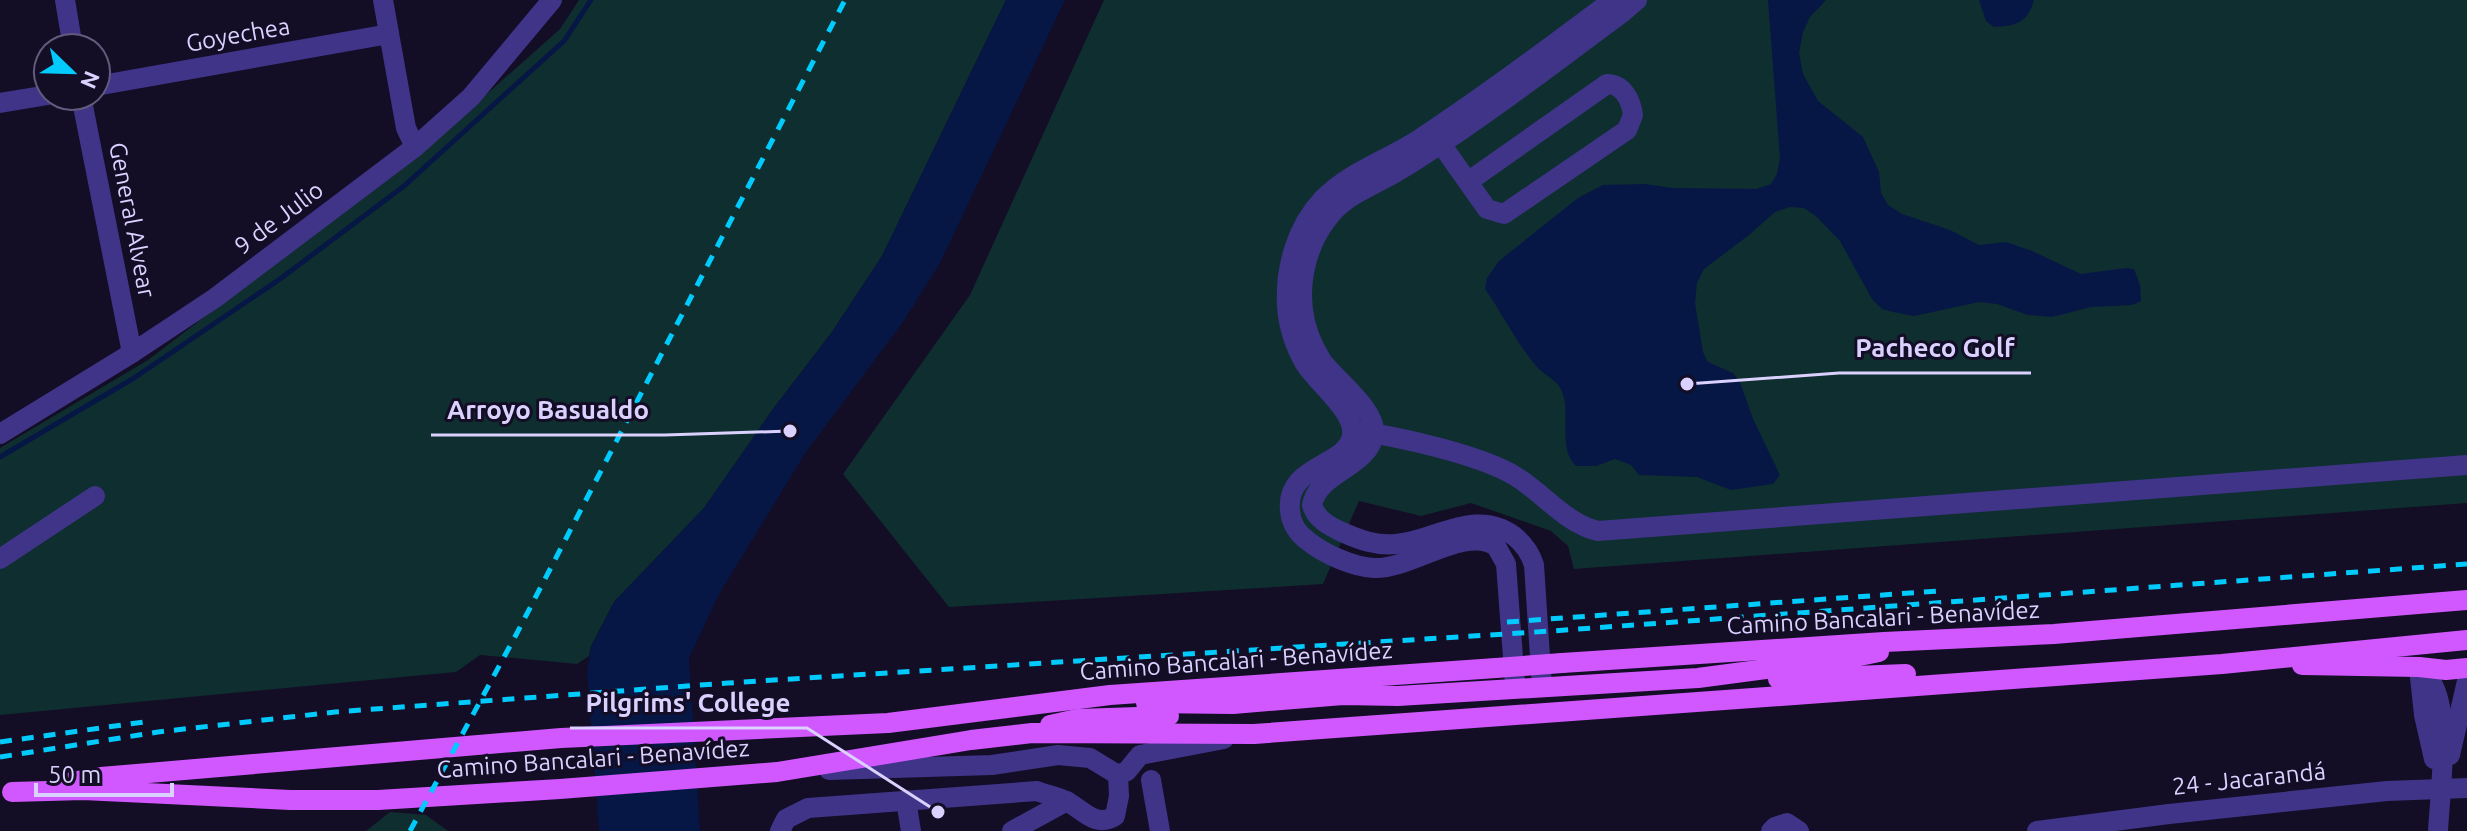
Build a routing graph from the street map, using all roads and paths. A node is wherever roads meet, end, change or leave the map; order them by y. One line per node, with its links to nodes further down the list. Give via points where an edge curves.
1 (65, 0): 6 (street)
2 (383, 0): 7 (street)
3 (552, 0): 13 (street, 9 de Julio, via 471,97)
4 (1613, 0): 12 (street)
5 (1637, 0): 12 (street)
6 (70, 32)
7 (389, 34): 8 (street, Goyechea); 13 (street, via 406,128)
8 (112, 83)
9 (32, 98): 10 (street)
10 (0, 103)
11 (84, 112): 15 (street, General Alvear)
12 (1436, 138): 14 (street); 16 (street, via 1354,176 1324,197 1295,248 1287,287 1293,338 1305,365 1347,414); 17 (street, via 1340,204 1317,234 1301,288 1311,341 1367,412)
13 (415, 147): 15 (street, 9 de Julio, via 215,298)
14 (1469, 181): 14 (street, via 1487,209 1504,214 1513,210 1627,130 1633,115 1625,93 1607,84)
15 (132, 353): 18 (street, 9 de Julio)
16 (1352, 430): 17 (street); 23 (street, via 1344,451 1297,483 1290,508 1300,534)
17 (1374, 433): 19 (street, via 1504,470 1581,525 1598,531); 21 (street, via 1361,456 1319,487 1312,505 1323,522)
18 (0, 434)
19 (2467, 465)
20 (95, 496): 22 (street)
21 (1360, 540): 23 (street); 33 (street, via 1401,544 1471,524 1500,528 1522,542 1534,565)
22 (0, 559)
23 (1350, 562): 34 (street, via 1380,568 1475,540 1496,546 1506,564)
24 (2467, 600): 25 (main road, Camino Bancalari - Benavídez)
25 (1938, 639): 31 (main road, via 1850,658); 36 (main road, Camino Bancalari - Benavídez, bridge, via 1200,687)
26 (2467, 640): 27 (main road, Camino Bancalari - Benavídez)
27 (2222, 664): 28 (main road); 30 (main road, Camino Bancalari - Benavídez)
28 (2419, 667): 29 (main road); 45 (street, via 2439,701)
29 (2467, 668)
30 (2034, 677): 31 (main road, via 1983,671); 39 (main road, Camino Bancalari - Benavídez)
31 (1698, 678): 33 (main road)
32 (2467, 681): 40 (street)
33 (1542, 687): 34 (main road)
34 (1515, 688): 35 (main road)
35 (1398, 696): 36 (main road, via 1233,704); 38 (main road, via 1248,716 1077,719)
36 (1053, 702): 46 (main road, Camino Bancalari - Benavídez, via 888,723 561,738 101,777)
37 (2467, 720): 40 (street)
38 (1032, 733): 39 (main road, Camino Bancalari - Benavídez); 41 (main road, Camino Bancalari - Benavídez)
39 (1254, 734): 42 (street, via 1140,755)
40 (2448, 764): 45 (street)
41 (777, 772): 42 (street, via 992,765 1058,755 1100,761); 46 (main road, Camino Bancalari - Benavídez, via 378,800)
42 (1118, 775): 48 (street, via 1115,816 1108,820 1092,819)
43 (1151, 780): 52 (street)
44 (2467, 788): 45 (street, 24 - Jacarandá)
45 (2441, 790): 55 (street, 24 - Jacarandá, via 2387,791); 56 (street)
46 (6, 792)
47 (906, 800): 48 (street, via 1037,791); 49 (street, via 808,808 786,819); 50 (street)
48 (1067, 801): 51 (street)
49 (780, 831)
50 (911, 831)
51 (1012, 831)
52 (1160, 831)
53 (1771, 831): 54 (street, via 1787,823)
54 (1799, 831)
55 (2037, 831)
56 (2438, 831)

